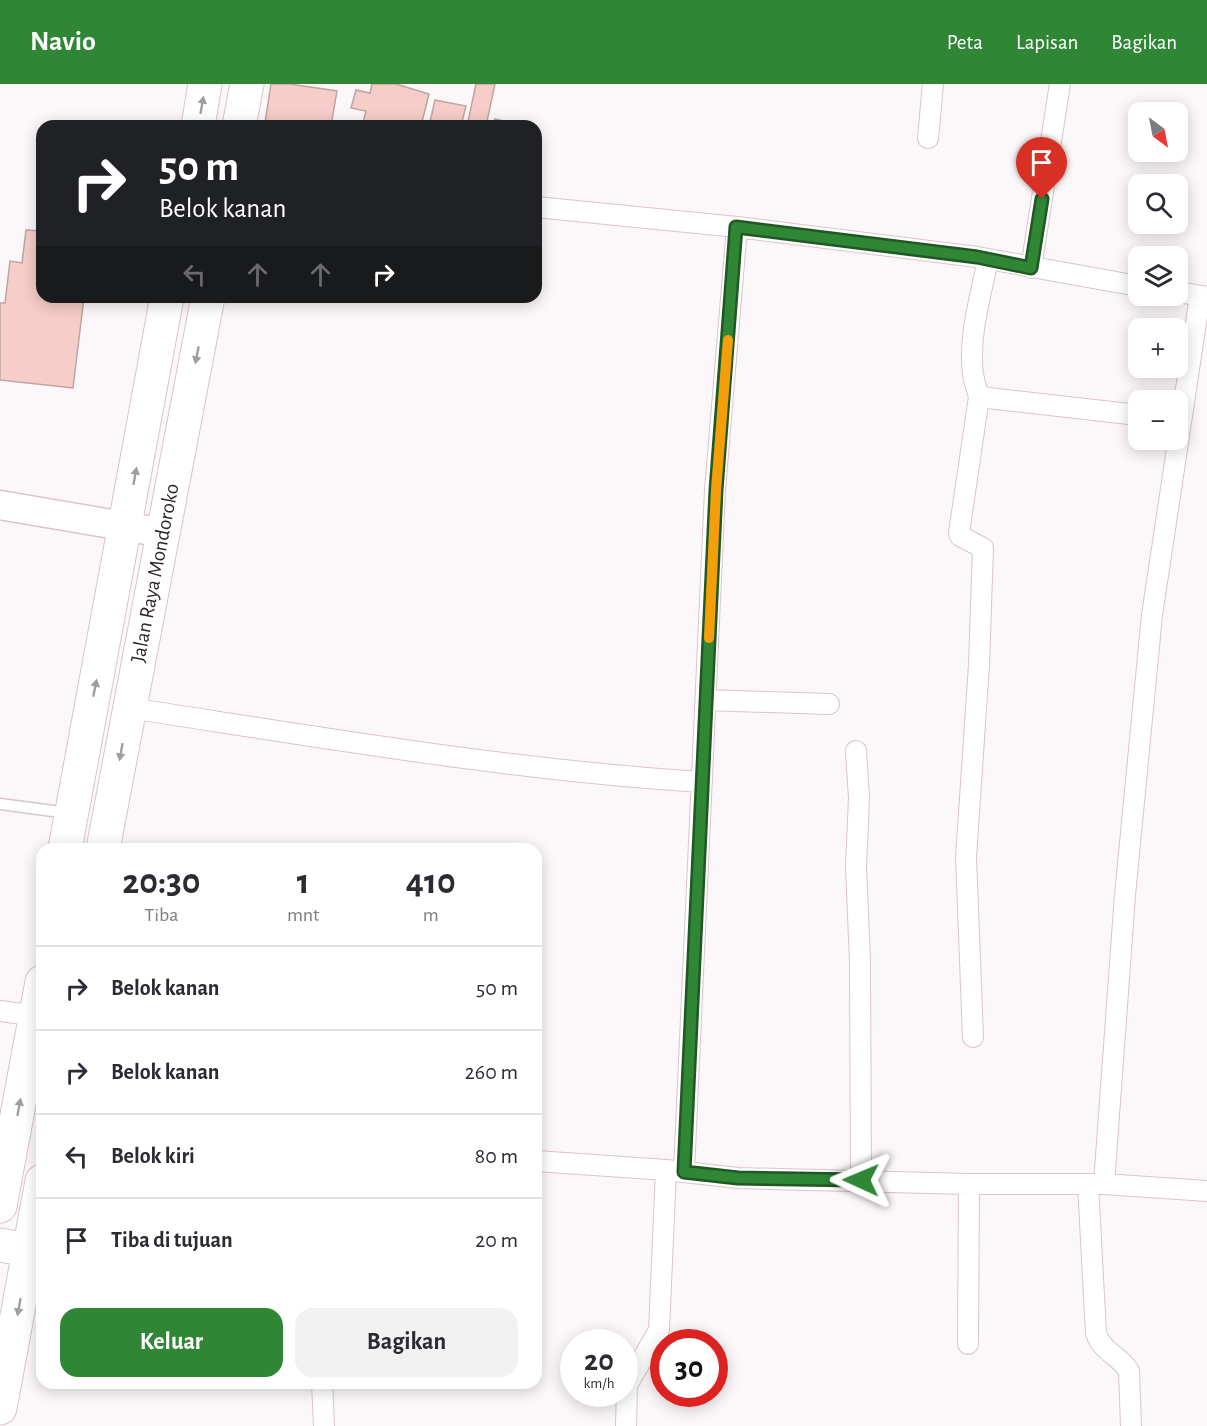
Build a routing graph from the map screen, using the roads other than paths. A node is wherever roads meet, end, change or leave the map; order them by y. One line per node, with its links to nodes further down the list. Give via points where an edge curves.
1 (205, 84): 5 (highway, one-way to 1)
2 (247, 84): 6 (highway)
3 (933, 84): 7 (street)
4 (1060, 84): 11 (street)
5 (199, 120)
6 (240, 120)
7 (928, 138)
8 (542, 208): 9 (street)
9 (736, 227): 10 (street); 24 (street, via 716,490)
10 (988, 259): 11 (street); 18 (street, via 973,352 973,375)
11 (1031, 268): 12 (street)
12 (1128, 284)
13 (1188, 294): 14 (street)
14 (1203, 296): 17 (street)
15 (166, 303): 22 (highway, Jalan Raya Mondoroko, one-way to 15)
16 (207, 303): 23 (highway, Jalan Raya Mondoroko, one-way to 23)
17 (1185, 390)
18 (979, 397): 19 (street); 35 (street, via 959,533 983,548 966,857)
19 (1128, 414)
20 (1176, 450): 41 (street, via 1152,615)
21 (0, 505): 22 (street)
22 (126, 526): 23 (street); 30 (highway, Jalan Raya Mondoroko, one-way to 22)
23 (164, 533): 26 (highway, Jalan Raya Mondoroko)
24 (706, 700): 25 (street); 28 (street)
25 (829, 704)
26 (129, 708): 28 (street, via 404,750 618,777); 32 (highway, Jalan Raya Mondoroko, one-way to 32)
27 (856, 751): 39 (street, via 860,798 856,867)
28 (702, 782): 38 (street)
29 (0, 804): 30 (lane)
30 (71, 813): 31 (highway, Jalan Raya Mondoroko)
31 (66, 843)
32 (104, 843)
33 (0, 1011): 34 (street)
34 (36, 1016): 36 (highway, one-way to 34)
35 (973, 1036)
36 (5, 1154): 44 (highway)
37 (542, 1161): 38 (street)
38 (675, 1171): 39 (street, via 738,1178); 50 (street, via 659,1330 627,1386)
39 (861, 1180): 40 (street)
40 (969, 1184): 41 (street); 46 (street)
41 (1096, 1184): 42 (street); 51 (street, via 1096,1333 1103,1348 1129,1371)
42 (1207, 1191)
43 (36, 1196): 45 (highway)
44 (0, 1206)
45 (15, 1247): 48 (highway, one-way to 48)
46 (969, 1344)
47 (322, 1389): 49 (street)
48 (0, 1408)
49 (324, 1426)
50 (626, 1426)
51 (1131, 1426)

